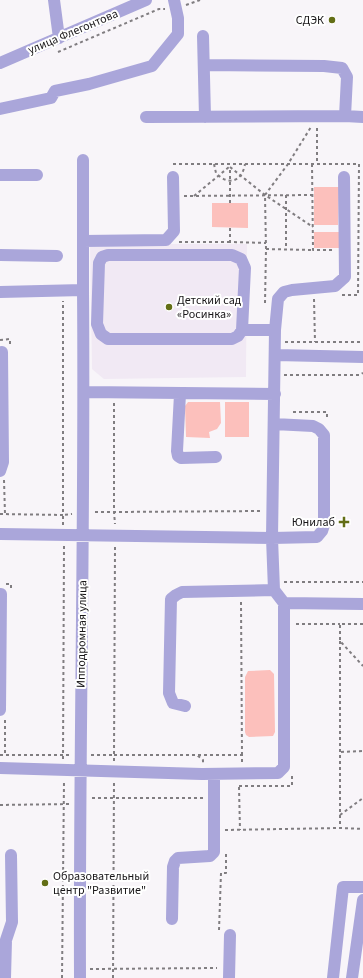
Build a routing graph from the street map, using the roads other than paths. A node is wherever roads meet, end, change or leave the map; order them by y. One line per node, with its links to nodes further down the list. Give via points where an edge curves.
1 (54, 0): 5 (street)
2 (146, 0): 5 (street, улица Флегонтова)
3 (175, 4): 8 (street, via 178,34 152,66 55,92 51,98)
4 (203, 36): 7 (street)
5 (59, 38): 6 (street, улица Флегонтова)
6 (0, 63)
7 (204, 65): 10 (street); 11 (street, via 342,68 347,77)
8 (0, 109)
9 (146, 116): 10 (street)
10 (205, 116): 11 (street)
11 (345, 116): 12 (street)
12 (363, 117)
13 (83, 160): 18 (street, Ипподромная улица)
14 (173, 170): 18 (street, via 174,231 166,240)
15 (0, 175): 16 (street)
16 (38, 175)
17 (344, 177): 24 (street, via 345,277 335,286 284,292 278,299)
18 (83, 241): 21 (street, Ипподромная улица)
19 (0, 255): 20 (street)
20 (57, 256)
21 (83, 290): 22 (street); 28 (street, Ипподромная улица)
22 (0, 292)
23 (242, 330): 23 (street, via 232,339 108,339 100,334 97,324 99,263 102,257 108,255 232,255 240,259 245,268); 24 (street)
24 (276, 330): 26 (street)
25 (2, 352): 33 (street, via 3,462)
26 (276, 355): 27 (street); 30 (street)
27 (363, 357)
28 (84, 392): 29 (street); 36 (street, Ипподромная улица)
29 (180, 394): 30 (street); 32 (street, via 178,456)
30 (275, 394): 31 (street)
31 (274, 424): 35 (street); 35 (street, via 313,426 324,435 324,525 317,537)
32 (216, 457)
33 (0, 471)
34 (0, 534): 36 (street)
35 (272, 538): 36 (street, via 115,535); 37 (street)
36 (83, 539): 44 (street, Ипподромная улица)
37 (274, 586): 39 (street); 41 (street, via 241,591 182,592 171,600 169,693 173,703)
38 (1, 594): 42 (street)
39 (284, 603): 40 (street); 45 (street, via 284,767 278,773)
40 (363, 604)
41 (185, 706)
42 (0, 710)
43 (0, 768): 44 (street)
44 (80, 770): 45 (street); 51 (street, Ипподромная улица)
45 (208, 774): 49 (street, via 214,798 214,852 210,856 178,858 175,862)
46 (11, 855): 52 (street, via 12,922 6,940)
47 (363, 887): 54 (street, via 343,887)
48 (363, 900): 55 (street)
49 (172, 919)
50 (225, 936): 53 (street)
51 (80, 973)
52 (5, 978)
53 (229, 978)
54 (333, 978)
55 (352, 978)

